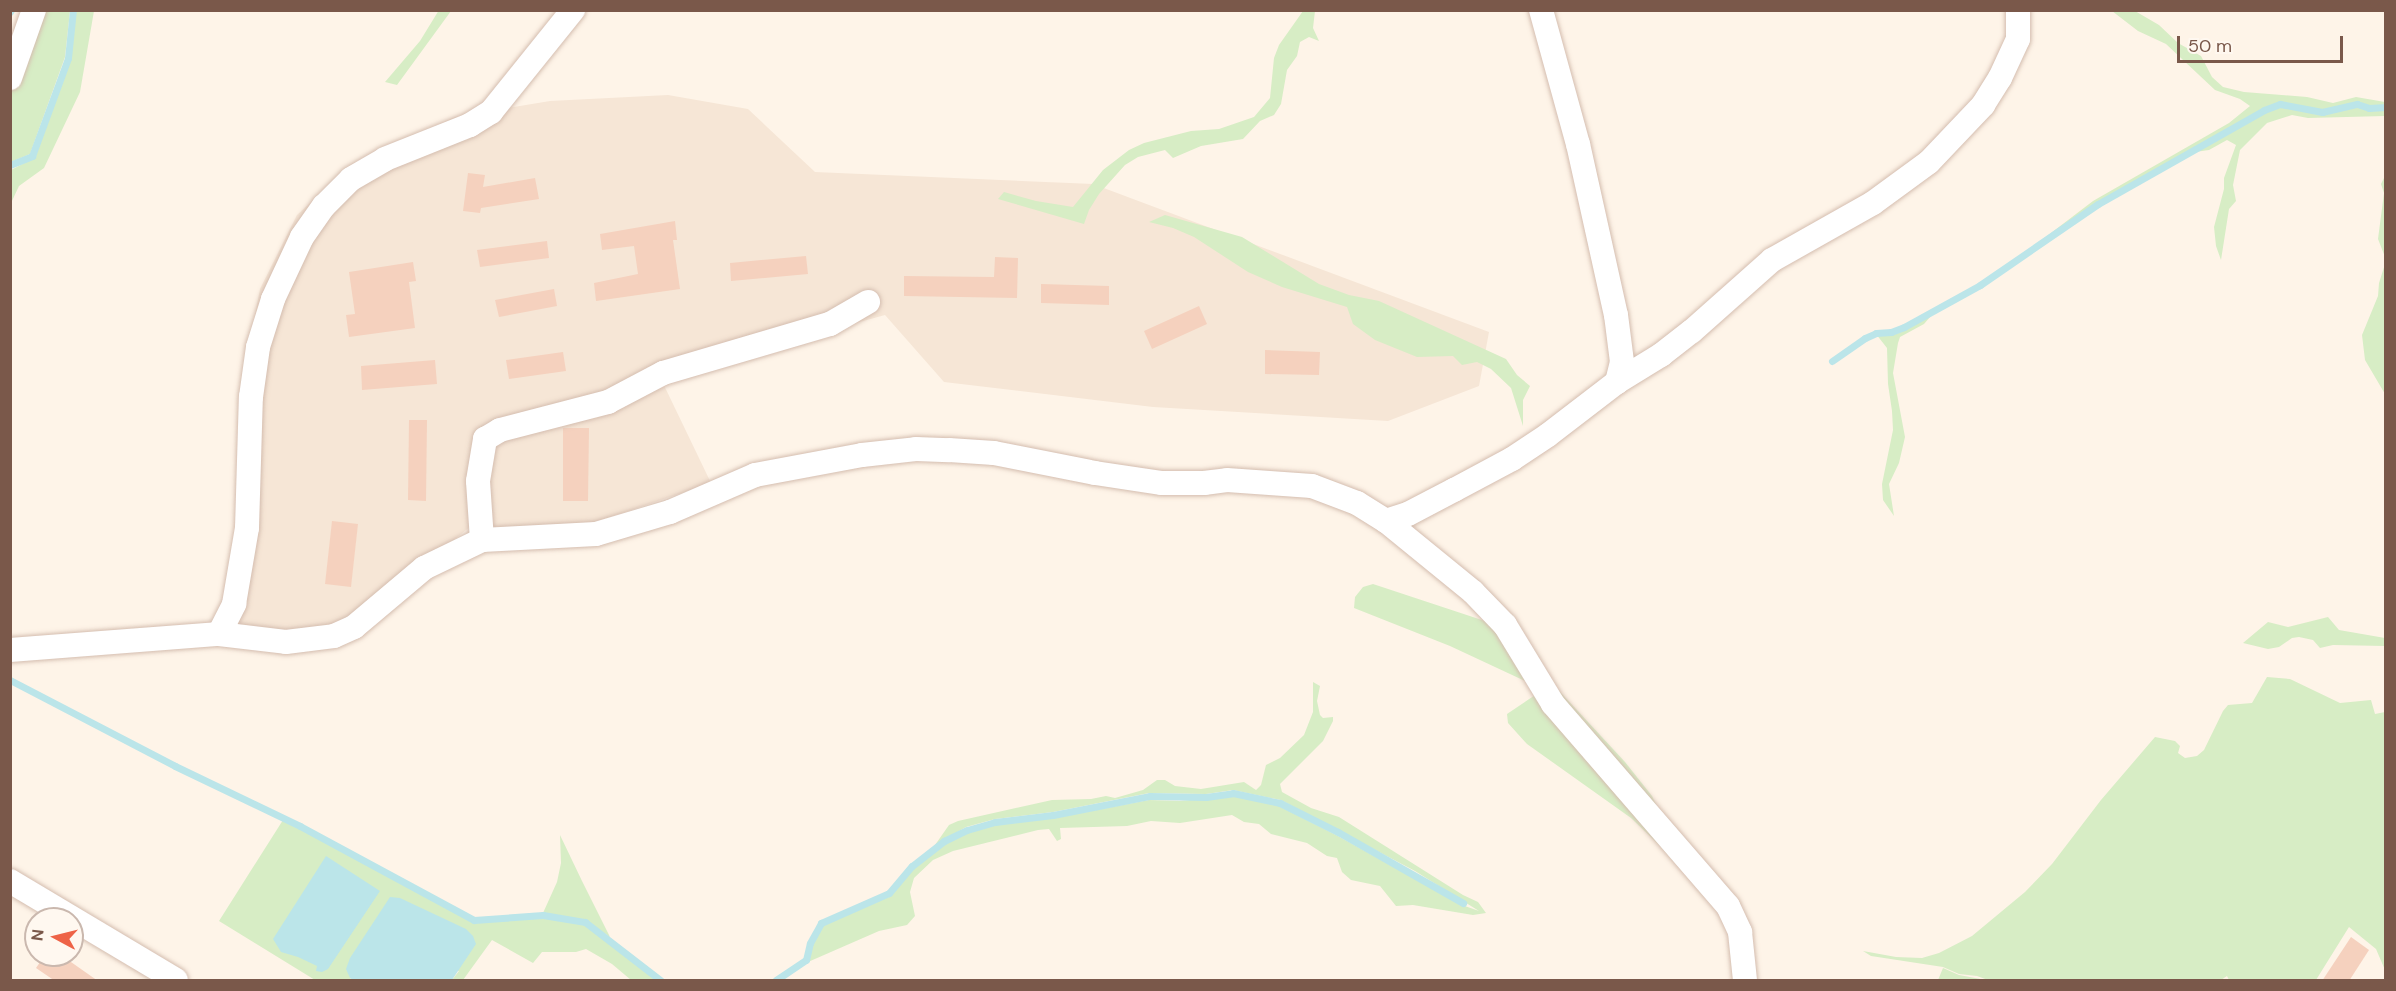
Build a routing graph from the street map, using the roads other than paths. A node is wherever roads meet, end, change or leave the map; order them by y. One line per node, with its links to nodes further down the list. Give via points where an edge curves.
1 (34, 10): 5 (street)
2 (573, 10): 10 (street, via 491,112 470,125 385,159 351,179 324,206 302,237 273,299 258,347 251,397 247,528 234,604)
3 (1541, 10): 7 (street, via 1578,144 1616,315 1622,362)
4 (2018, 10): 7 (street, via 2018,39 2000,78 1983,105 1929,162 1873,202 1772,260 1692,331)
5 (10, 78)
6 (868, 302): 9 (street, via 830,324 663,373 608,402 500,430 485,440 478,481)
7 (1617, 382): 8 (street, via 1512,459 1408,514)
8 (1386, 521): 9 (street, via 1357,503 1312,486 1227,480 1162,483 994,453 916,449 754,475 670,512 596,534); 14 (street, via 1473,592 1505,625 1559,712 1728,906 1740,932)
9 (482, 540): 10 (street, via 424,568 354,627 334,636 286,642)
10 (219, 634): 11 (street)
11 (10, 650)
12 (10, 881): 13 (street)
13 (176, 981)
14 (1745, 981)

